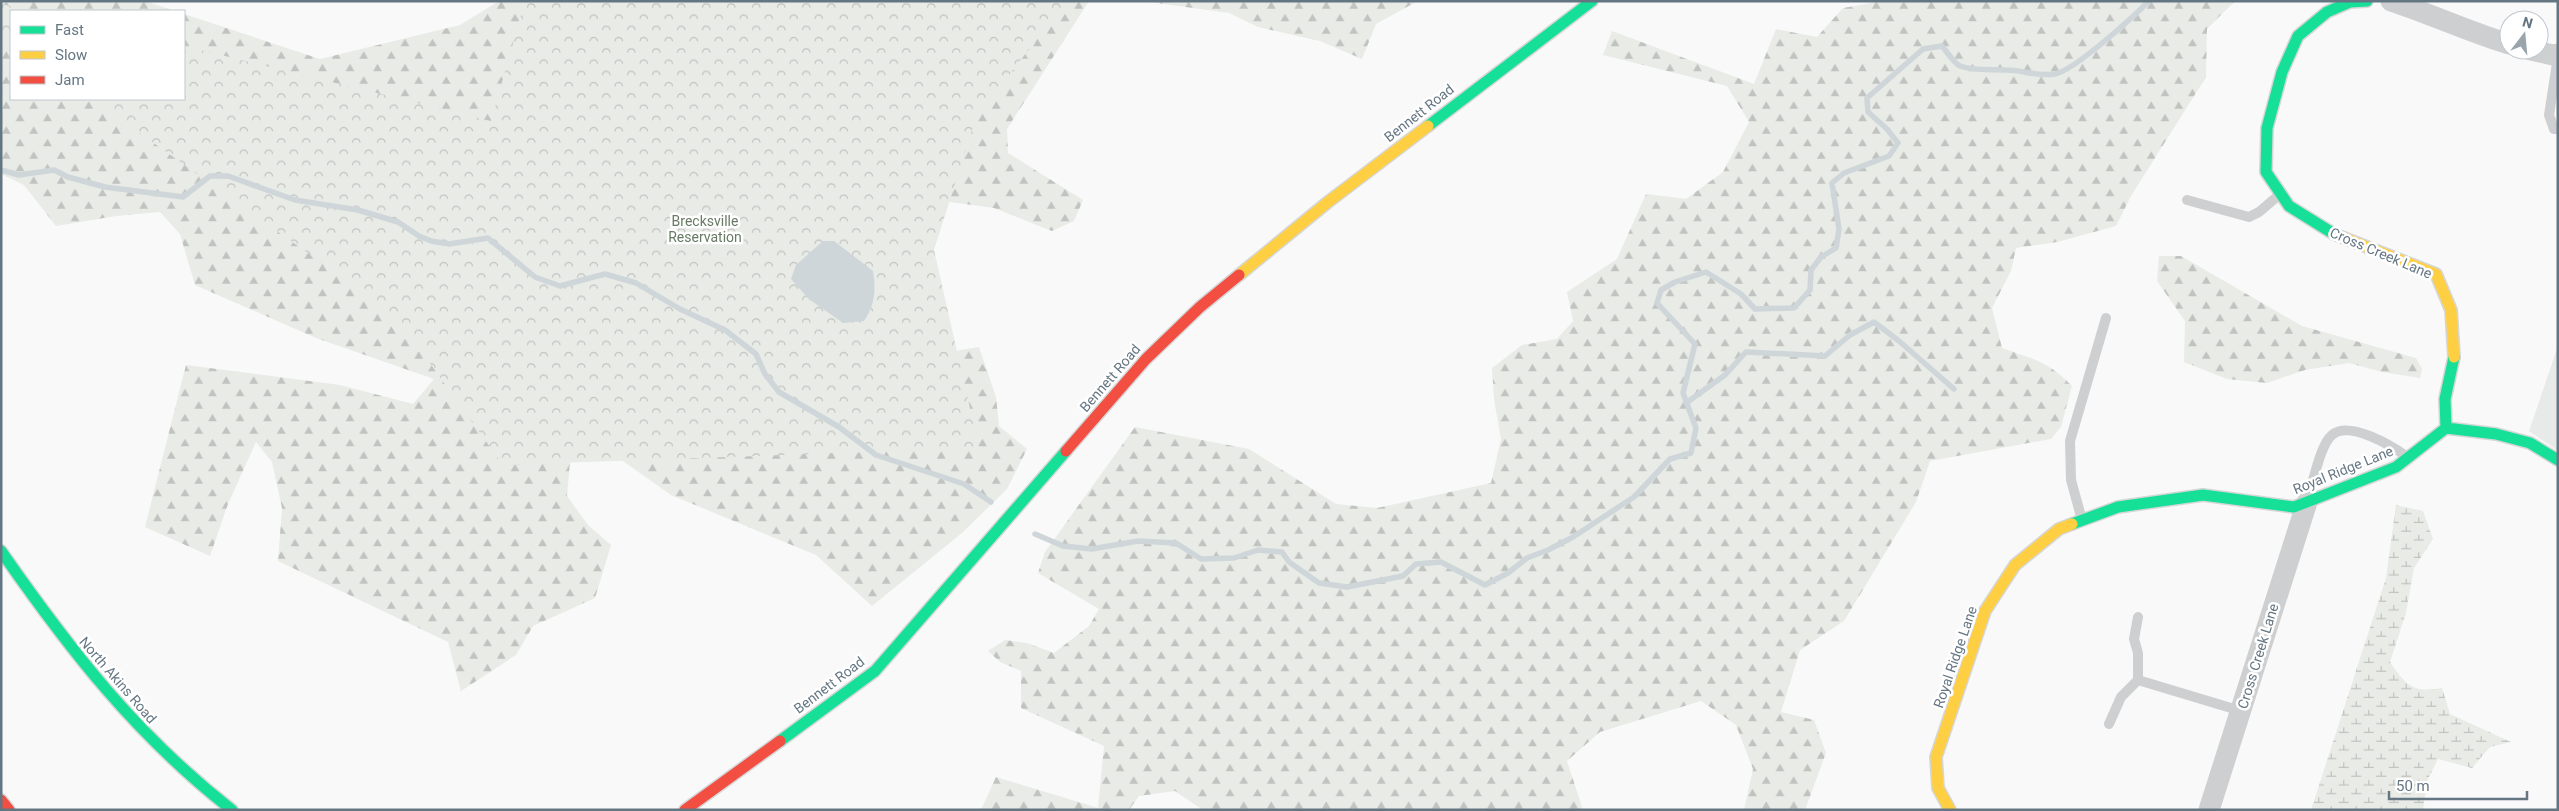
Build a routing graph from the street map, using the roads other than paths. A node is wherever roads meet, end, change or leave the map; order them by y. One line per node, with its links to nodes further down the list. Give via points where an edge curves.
1 (1592, 1): 23 (main road, Bennett Road, via 1328,202 1200,307 1146,359 875,671)
2 (2367, 1): 7 (main road, Cross Creek Lane, via 2350,2 2327,12 2298,36 2282,72 2267,128 2266,172)
3 (2391, 1): 4 (street)
4 (2499, 41)
5 (2558, 55): 6 (lane, via 2549,115 2554,129)
6 (2558, 129)
7 (2280, 194): 8 (lane, via 2248,217); 10 (main road, Cross Creek Lane, via 2289,206 2331,232 2436,274 2452,310 2454,355 2445,399)
8 (2187, 200)
9 (2106, 318): 14 (lane, via 2070,441 2071,480)
10 (2446, 428): 11 (main road, Royal Ridge Lane); 12 (main road, via 2496,434 2530,443)
11 (2408, 458): 13 (main road, Royal Ridge Lane, via 2396,467); 13 (lane, via 2394,447 2353,430 2342,430 2332,435 2324,448)
12 (2558, 460)
13 (2306, 502): 14 (main road, Royal Ridge Lane, via 2294,507 2203,495 2118,507); 18 (street, Cross Creek Lane)
14 (2082, 520): 24 (main road, Royal Ridge Lane, via 2059,529 2015,565 1985,611 1936,756 1938,788)
15 (1, 551): 22 (main road, North Akins Road, via 88,672 144,734)
16 (2138, 617): 17 (lane, via 2134,640 2138,653)
17 (2138, 680): 18 (lane); 19 (lane, via 2121,697)
18 (2240, 711): 25 (street, Cross Creek Lane)
19 (2109, 724)
20 (1, 800): 21 (main road)
21 (9, 810)
22 (232, 810)
23 (685, 810)
24 (1950, 810)
25 (2209, 810)

